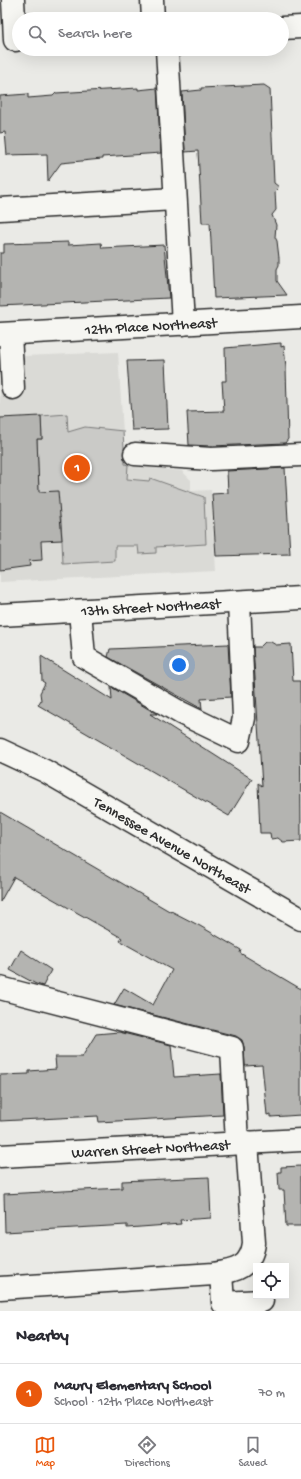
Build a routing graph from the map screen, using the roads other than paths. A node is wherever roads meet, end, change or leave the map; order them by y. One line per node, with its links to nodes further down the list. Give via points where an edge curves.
1 (12, 0): 6 (street)
2 (152, 0): 3 (street)
3 (153, 12)
4 (301, 26): 5 (street)
5 (289, 27)
6 (11, 41)
7 (167, 56): 8 (street)
8 (175, 199): 9 (street); 11 (street)
9 (0, 209)
10 (301, 317): 11 (street, 12th Place Northeast)
11 (183, 324): 12 (street, 12th Place Northeast)
12 (5, 334): 13 (street)
13 (13, 388)
14 (135, 454): 15 (street, via 211,459)
15 (301, 455)
16 (301, 598): 17 (street, 13th Street Northeast)
17 (240, 602): 18 (street, 13th Street Northeast); 18 (street, via 244,718 239,741 181,713 84,657)
18 (80, 611): 19 (street, 13th Street Northeast)
19 (0, 615)
20 (0, 733): 22 (street, Tennessee Avenue Northeast)
21 (0, 750): 22 (street, Tennessee Avenue Northeast)
22 (45, 771): 23 (street, Tennessee Avenue Northeast)
23 (301, 919)
24 (0, 988): 26 (street, via 232,1048)
25 (301, 1140): 26 (street, Warren Street Northeast)
26 (242, 1143): 27 (street, Warren Street Northeast); 28 (street, via 253,1250 247,1263)
27 (0, 1156)
28 (221, 1273): 29 (street); 30 (street, via 223,1303)
29 (0, 1288)
30 (262, 1301)

